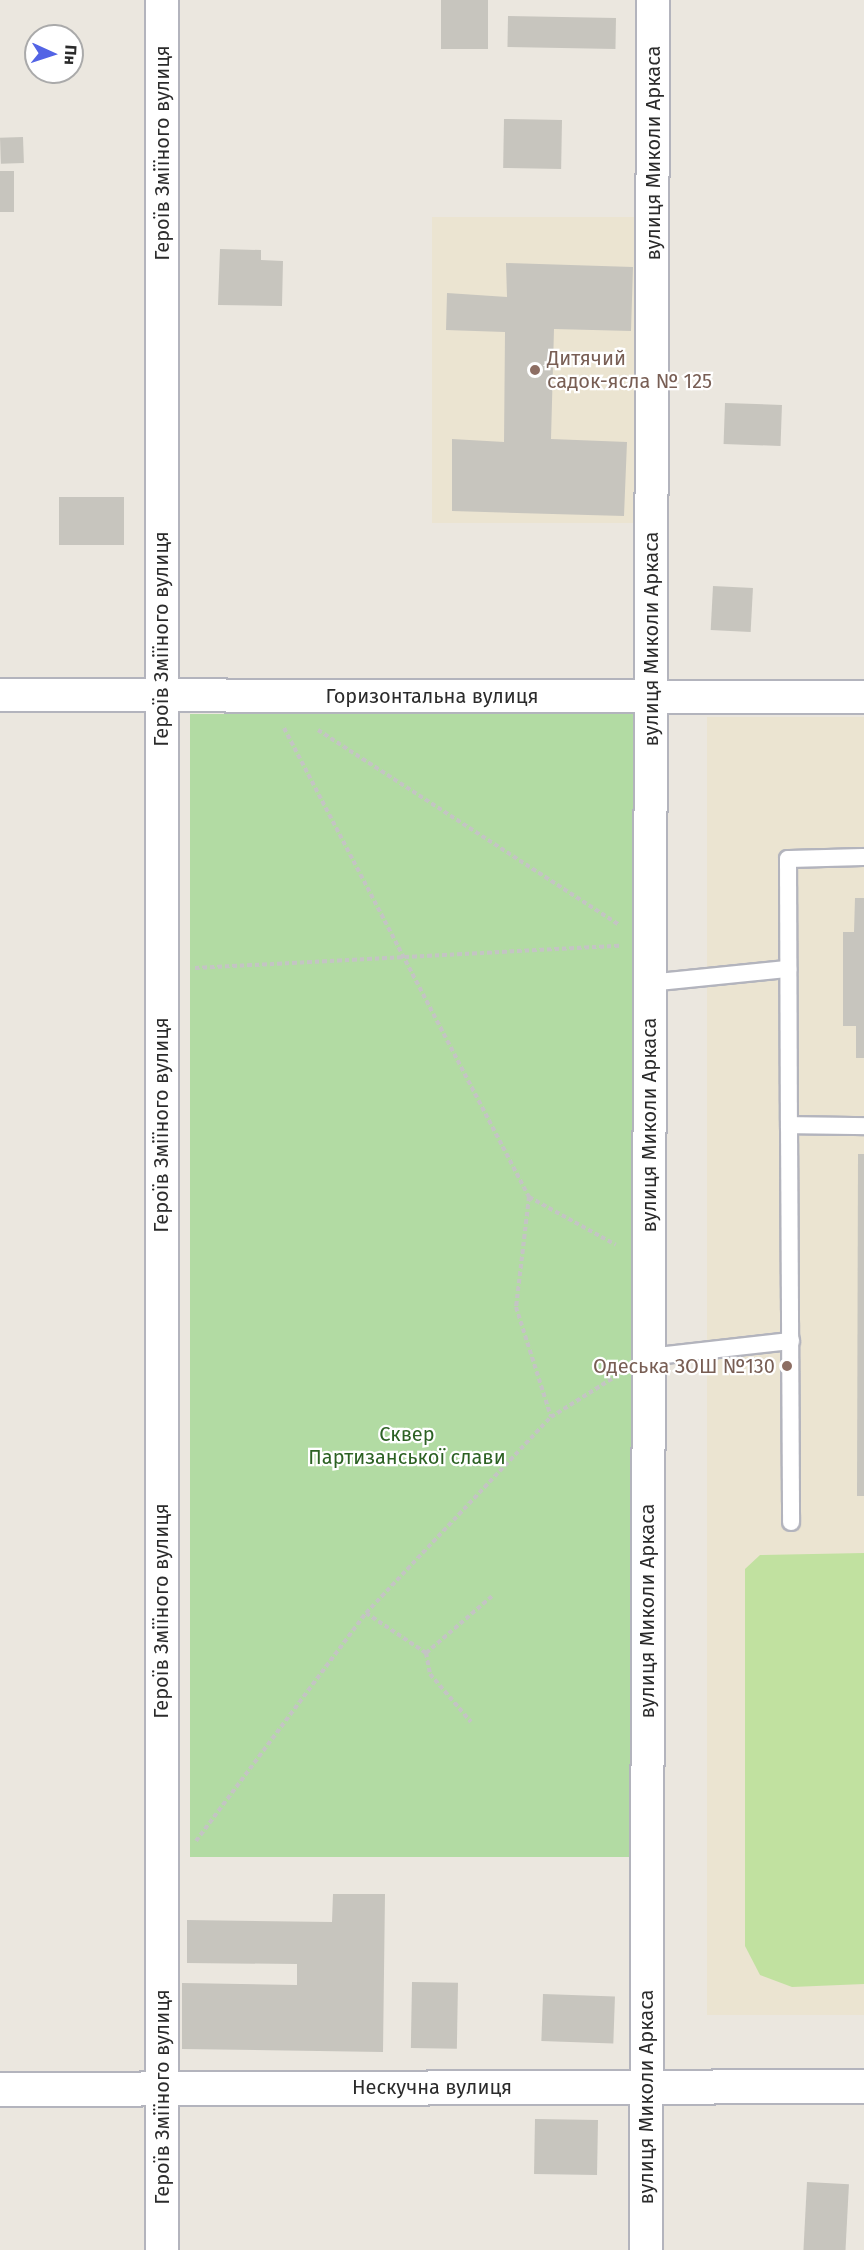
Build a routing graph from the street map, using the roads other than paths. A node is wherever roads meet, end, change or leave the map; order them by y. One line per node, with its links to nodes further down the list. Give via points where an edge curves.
1 (162, 0): 4 (street, Героїв Зміїного вулиця)
2 (653, 0): 5 (street, вулиця Миколи Аркаса)
3 (0, 695): 4 (street, Горизонтальна вулиця)
4 (161, 695): 5 (street, Горизонтальна вулиця); 17 (street, Героїв Зміїного вулиця)
5 (651, 696): 6 (street, Горизонтальна вулиця); 9 (street, вулиця Миколи Аркаса)
6 (864, 697)
7 (864, 856): 8 (lane, via 788,859)
8 (788, 969): 9 (lane); 10 (lane)
9 (649, 983): 13 (street, вулиця Миколи Аркаса)
10 (789, 1125): 11 (lane); 12 (lane)
11 (864, 1126)
12 (791, 1341): 13 (lane); 14 (lane)
13 (648, 1357): 15 (street, вулиця Миколи Аркаса)
14 (791, 1522)
15 (645, 2086): 16 (street, Нескучна вулиця); 17 (street, Нескучна вулиця); 20 (street, вулиця Миколи Аркаса)
16 (864, 2086)
17 (162, 2087): 18 (street, Нескучна вулиця); 19 (street, Героїв Зміїного вулиця)
18 (0, 2089)
19 (162, 2250)
20 (646, 2250)

